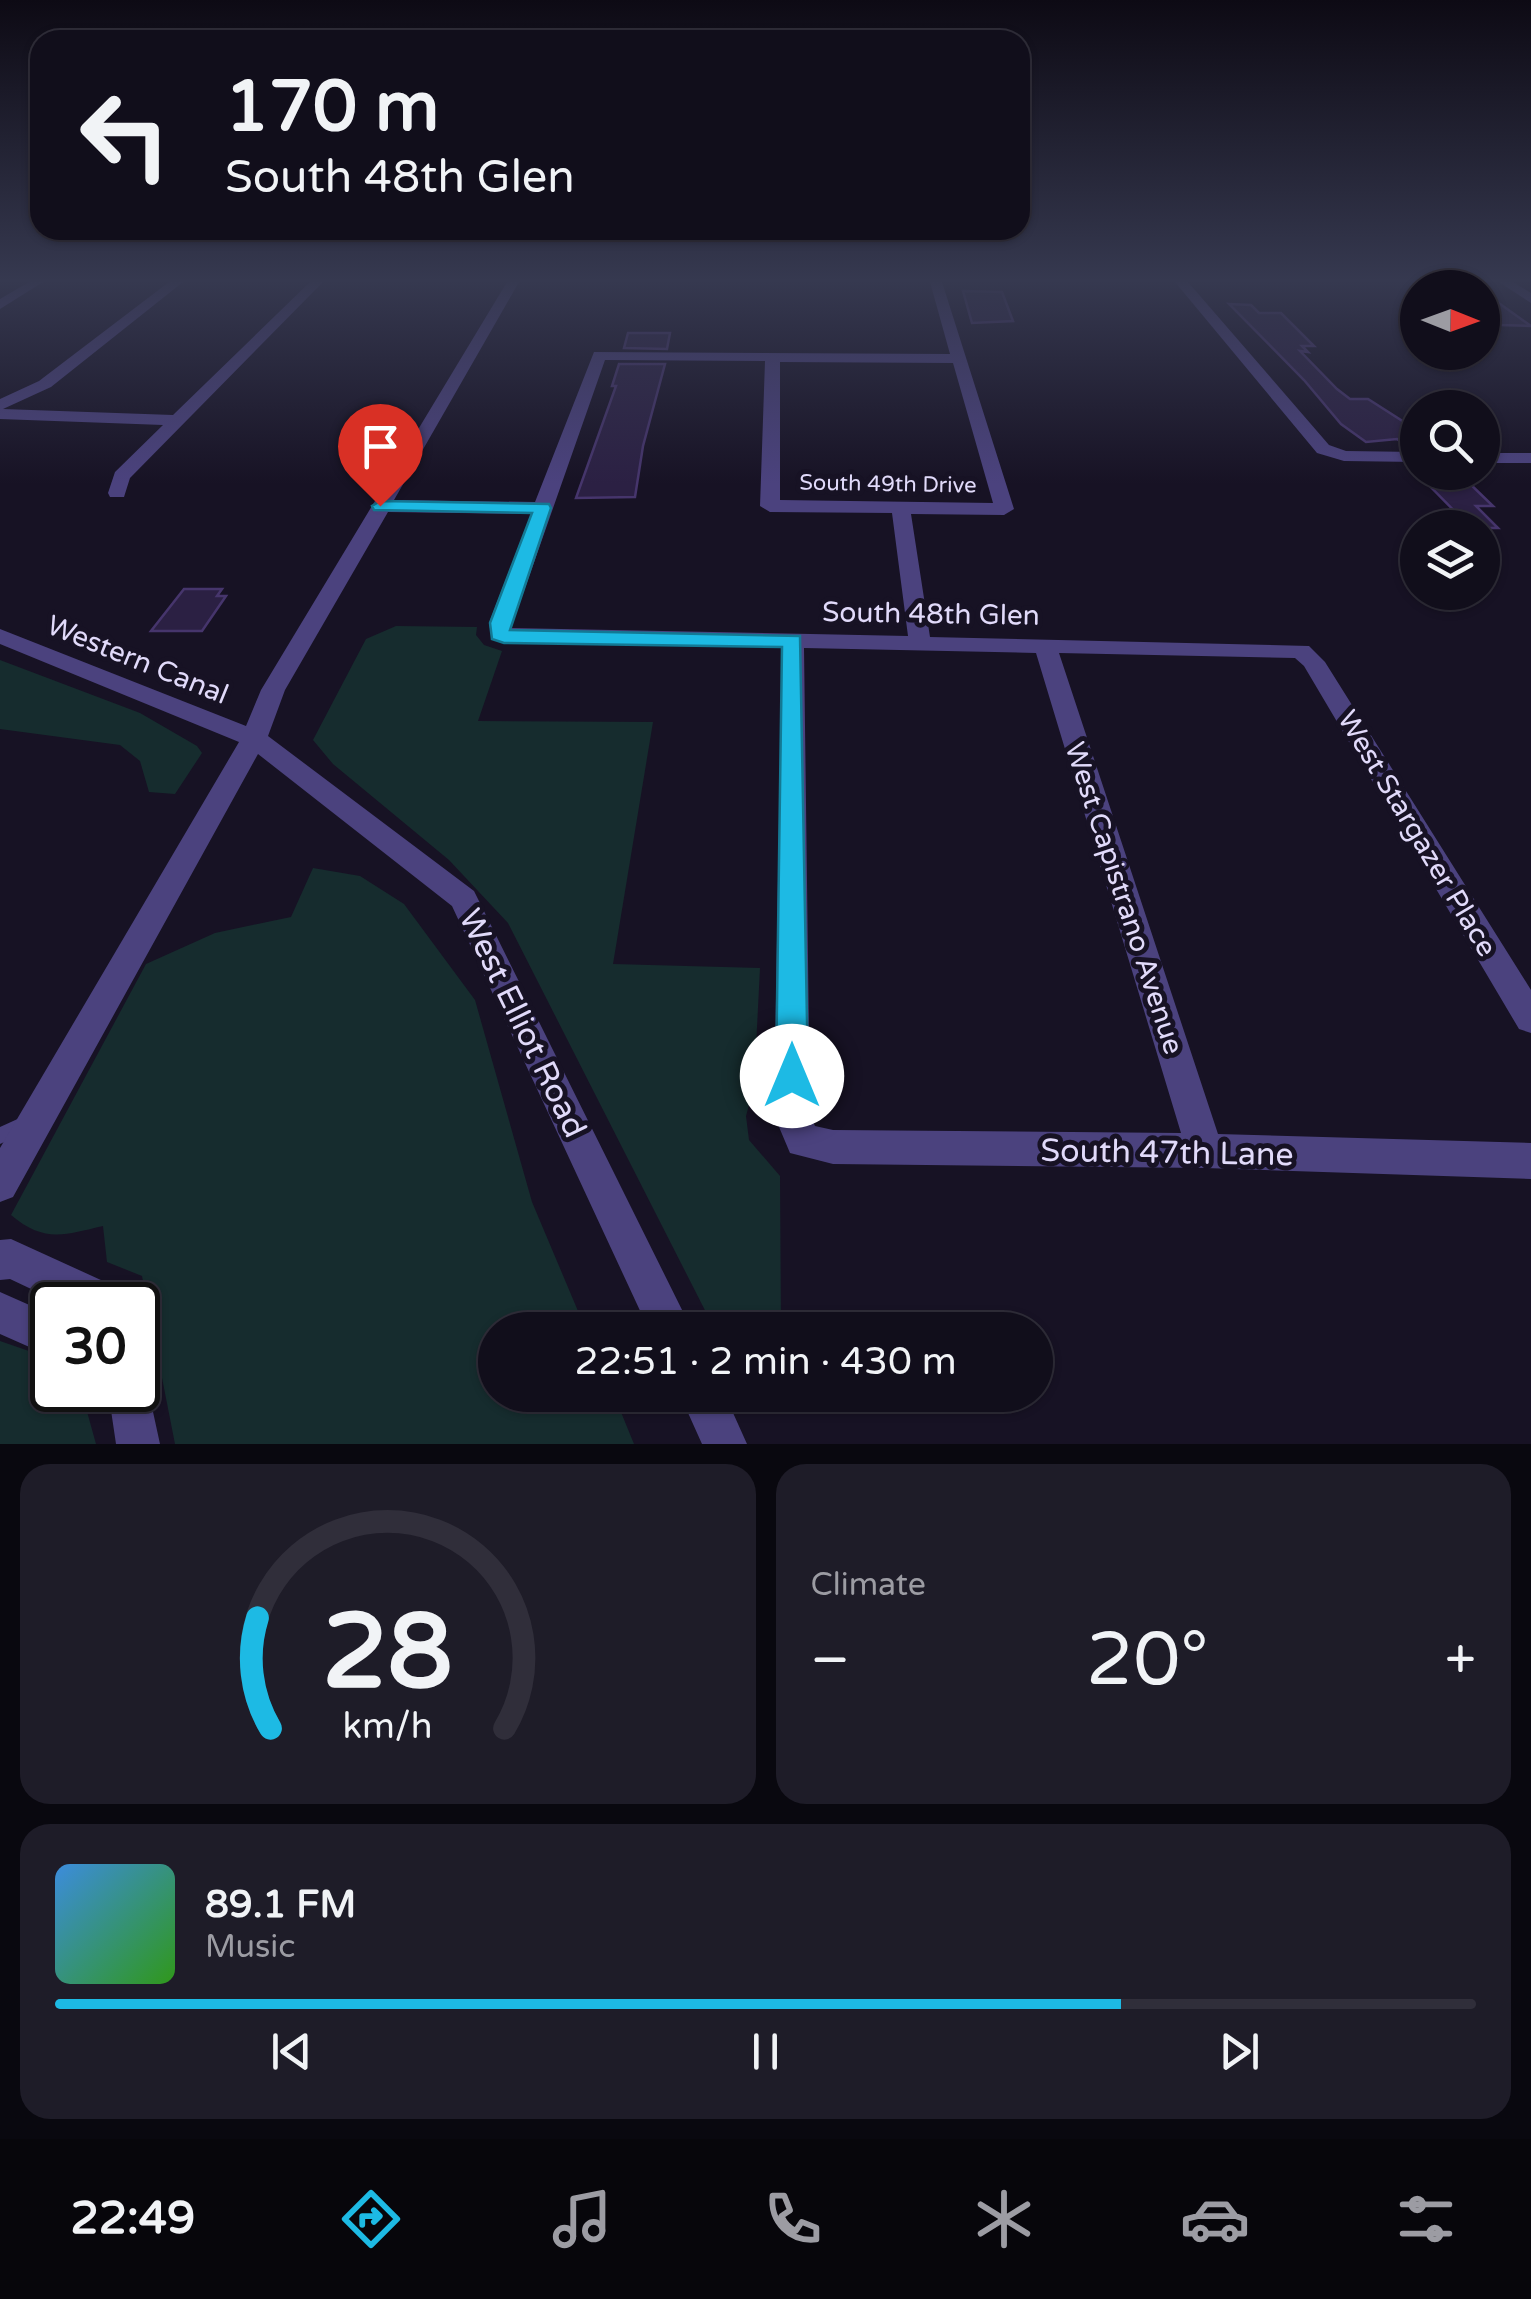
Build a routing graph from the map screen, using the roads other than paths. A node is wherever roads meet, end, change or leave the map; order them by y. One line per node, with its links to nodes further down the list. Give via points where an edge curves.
1 (90, 349): 8 (street, via 45,384)
2 (250, 349): 10 (street)
3 (473, 349): 15 (street)
4 (957, 349): 7 (street)
5 (1237, 349): 11 (street, via 1323,449)
6 (773, 357): 7 (street); 16 (street, via 599,355); 17 (street, South 49th Drive, via 770,506)
7 (960, 359): 17 (street, South 49th Drive, via 1004,508)
8 (0, 406)
9 (0, 414): 10 (street)
10 (178, 420): 14 (street, via 121,476)
11 (1400, 457)
12 (1500, 458): 13 (street)
13 (1531, 458)
14 (117, 493)
15 (380, 506): 16 (street); 23 (street, via 274,690)
16 (543, 508): 19 (street, South 48th Glen, via 500,635)
17 (901, 508): 20 (street)
18 (0, 636): 23 (street, Western Canal)
19 (793, 641): 20 (street, South 48th Glen); 27 (street, South 47th Lane, via 792,1115 803,1141 832,1147)
20 (920, 643): 21 (street, South 48th Glen)
21 (1045, 646): 22 (street, South 48th Glen); 27 (street, West Capistrano Avenue)
22 (1301, 651): 24 (street, West Stargazer Place)
23 (254, 738): 25 (street); 32 (street, West Elliot Road, via 464,899)
24 (1531, 1018)
25 (38, 1117): 26 (lane); 29 (street)
26 (0, 1136)
27 (1205, 1151): 28 (street, South 47th Lane)
28 (1531, 1161)
29 (0, 1184)
30 (0, 1260): 31 (street)
31 (62, 1282)
32 (662, 1312)
33 (0, 1313): 34 (street)
34 (30, 1326)
35 (133, 1412): 37 (street)
36 (710, 1412): 38 (street)
37 (138, 1444)
38 (725, 1444)

